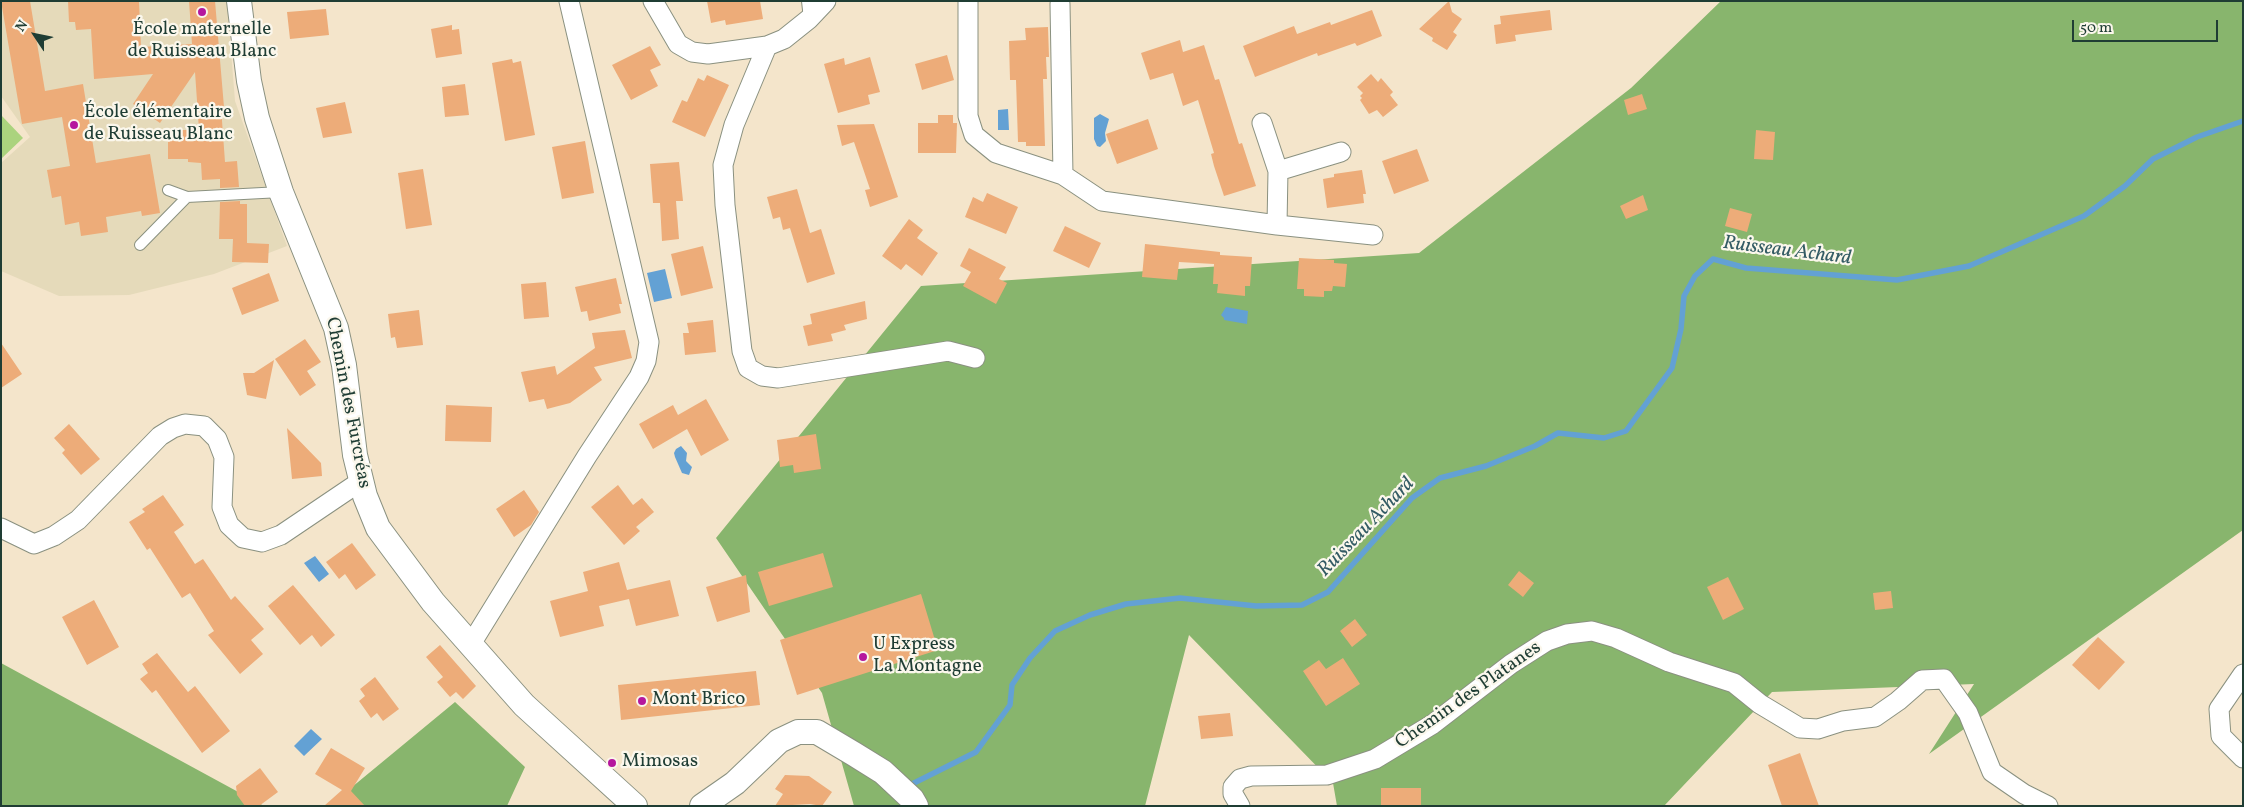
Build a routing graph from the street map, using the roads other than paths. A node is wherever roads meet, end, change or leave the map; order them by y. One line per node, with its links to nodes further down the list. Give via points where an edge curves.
1 (239, 1): 14 (street, Chemin des Furcréas, via 249,81)
2 (570, 1): 22 (street, via 649,342 639,377)
3 (652, 1): 8 (street, via 678,44 692,52 708,54)
4 (826, 1): 7 (street)
5 (968, 1): 12 (street, via 968,116 974,135 996,153)
6 (1060, 4): 12 (street)
7 (808, 10): 8 (street, via 784,39)
8 (767, 46): 19 (street, via 734,125 723,165 742,351 748,368 762,376 778,378 948,351)
9 (1262, 123): 11 (street)
10 (1341, 152): 11 (street)
11 (1278, 171): 16 (street)
12 (1063, 176): 16 (street, via 1102,201)
13 (168, 190): 15 (lane)
14 (281, 192): 15 (lane); 20 (street, Chemin des Furcréas, via 336,328)
15 (187, 197): 18 (lane)
16 (1277, 225): 17 (street)
17 (1373, 235)
18 (140, 245)
19 (975, 358)
20 (361, 481): 21 (street, via 282,535 262,542 243,538 229,525 222,507 224,457 217,439 204,426 184,424 160,436 78,520 54,536 34,544); 22 (street, Chemin des Furcréas, via 378,528 433,602)
21 (1, 528)
22 (471, 644): 25 (street, Chemin des Furcréas, via 524,705)
23 (2243, 674): 24 (street, via 2219,709 2221,736)
24 (2243, 758)
25 (635, 806)
26 (702, 806): 27 (street, via 735,783 779,742 798,732 817,732 884,772)
27 (916, 806)
28 (1240, 806): 29 (street, Chemin des Platanes, via 1233,794 1240,779 1250,776 1327,776 1375,759 1433,724 1511,664 1547,641 1592,631 1669,662 1734,683 1760,704 1800,728 1818,729 1843,721 1875,717 1922,680 1944,679 1968,713 1992,772)
29 (2048, 806)

